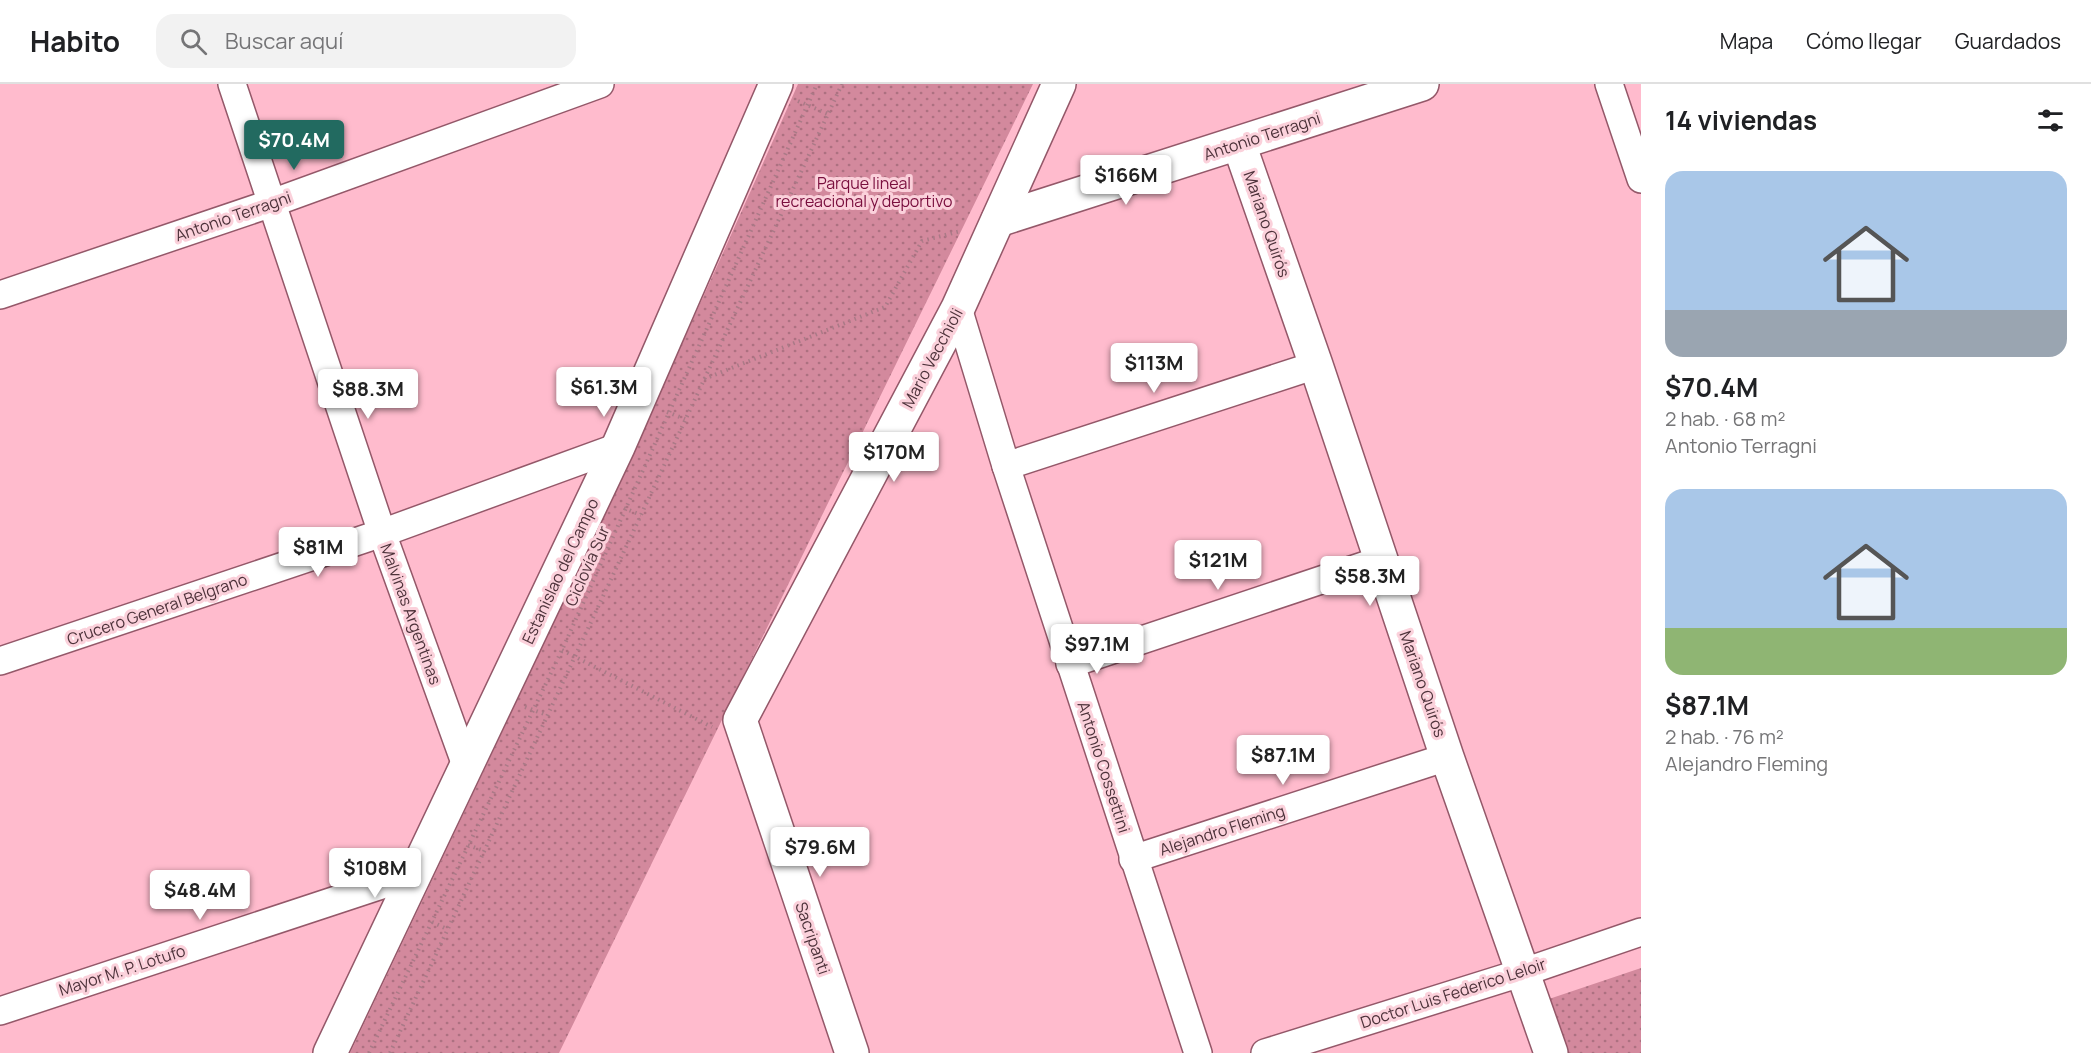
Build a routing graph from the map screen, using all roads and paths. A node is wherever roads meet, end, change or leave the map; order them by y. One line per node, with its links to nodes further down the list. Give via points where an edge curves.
1 (232, 84): 11 (street, Malvinas Argentinas)
2 (600, 84): 11 (street, Antonio Terragni)
3 (776, 84): 17 (street, Estanislao del Campo)
4 (818, 84): 21 (path, Ciclovía Sur)
5 (842, 84): 16 (path)
6 (1059, 84): 12 (street, Mario Vecchioli)
7 (1422, 84): 9 (street, Antonio Terragni)
8 (1609, 84): 10 (street)
9 (1239, 144): 12 (street, Antonio Terragni); 15 (street, Mariano Quirós)
10 (1641, 179)
11 (272, 203): 13 (street, Antonio Terragni); 19 (street, Malvinas Argentinas)
12 (998, 220): 14 (street, Mario Vecchioli); 16 (path, via 922,242 885,307)
13 (0, 295)
14 (958, 309): 18 (street, Antonio Cossettini); 25 (street, Mario Vecchioli)
15 (1316, 365): 18 (street); 20 (street, Mariano Quirós)
16 (704, 380): 22 (path)
17 (618, 447): 19 (street, Crucero General Belgrano); 27 (street, Estanislao del Campo)
18 (1006, 466): 24 (street, Antonio Cossettini)
19 (382, 533): 23 (street, Crucero General Belgrano); 27 (street, Malvinas Argentinas)
20 (1381, 560): 24 (street); 26 (street, Mariano Quirós)
21 (562, 650): 22 (path); 34 (path, Ciclovía Sur)
22 (574, 657): 25 (path); 35 (path)
23 (0, 661)
24 (1070, 663): 28 (street, Antonio Cossettini)
25 (726, 723): 36 (street, Sacripanti)
26 (1447, 757): 28 (street, Alejandro Fleming); 31 (street, Mariano Quirós)
27 (467, 768): 29 (street, Estanislao del Campo)
28 (1133, 859): 37 (street, Antonio Cossettini)
29 (415, 874): 32 (street, Mayor M. P. Lotufo); 33 (street, Estanislao del Campo)
30 (1641, 932): 31 (street, Doctor Luis Federico Leloir)
31 (1524, 972): 38 (street, Doctor Luis Federico Leloir); 39 (street, Mariano Quirós)
32 (0, 1011)
33 (330, 1053)
34 (369, 1053)
35 (390, 1053)
36 (852, 1053)
37 (1197, 1053)
38 (1265, 1053)
39 (1551, 1053)

